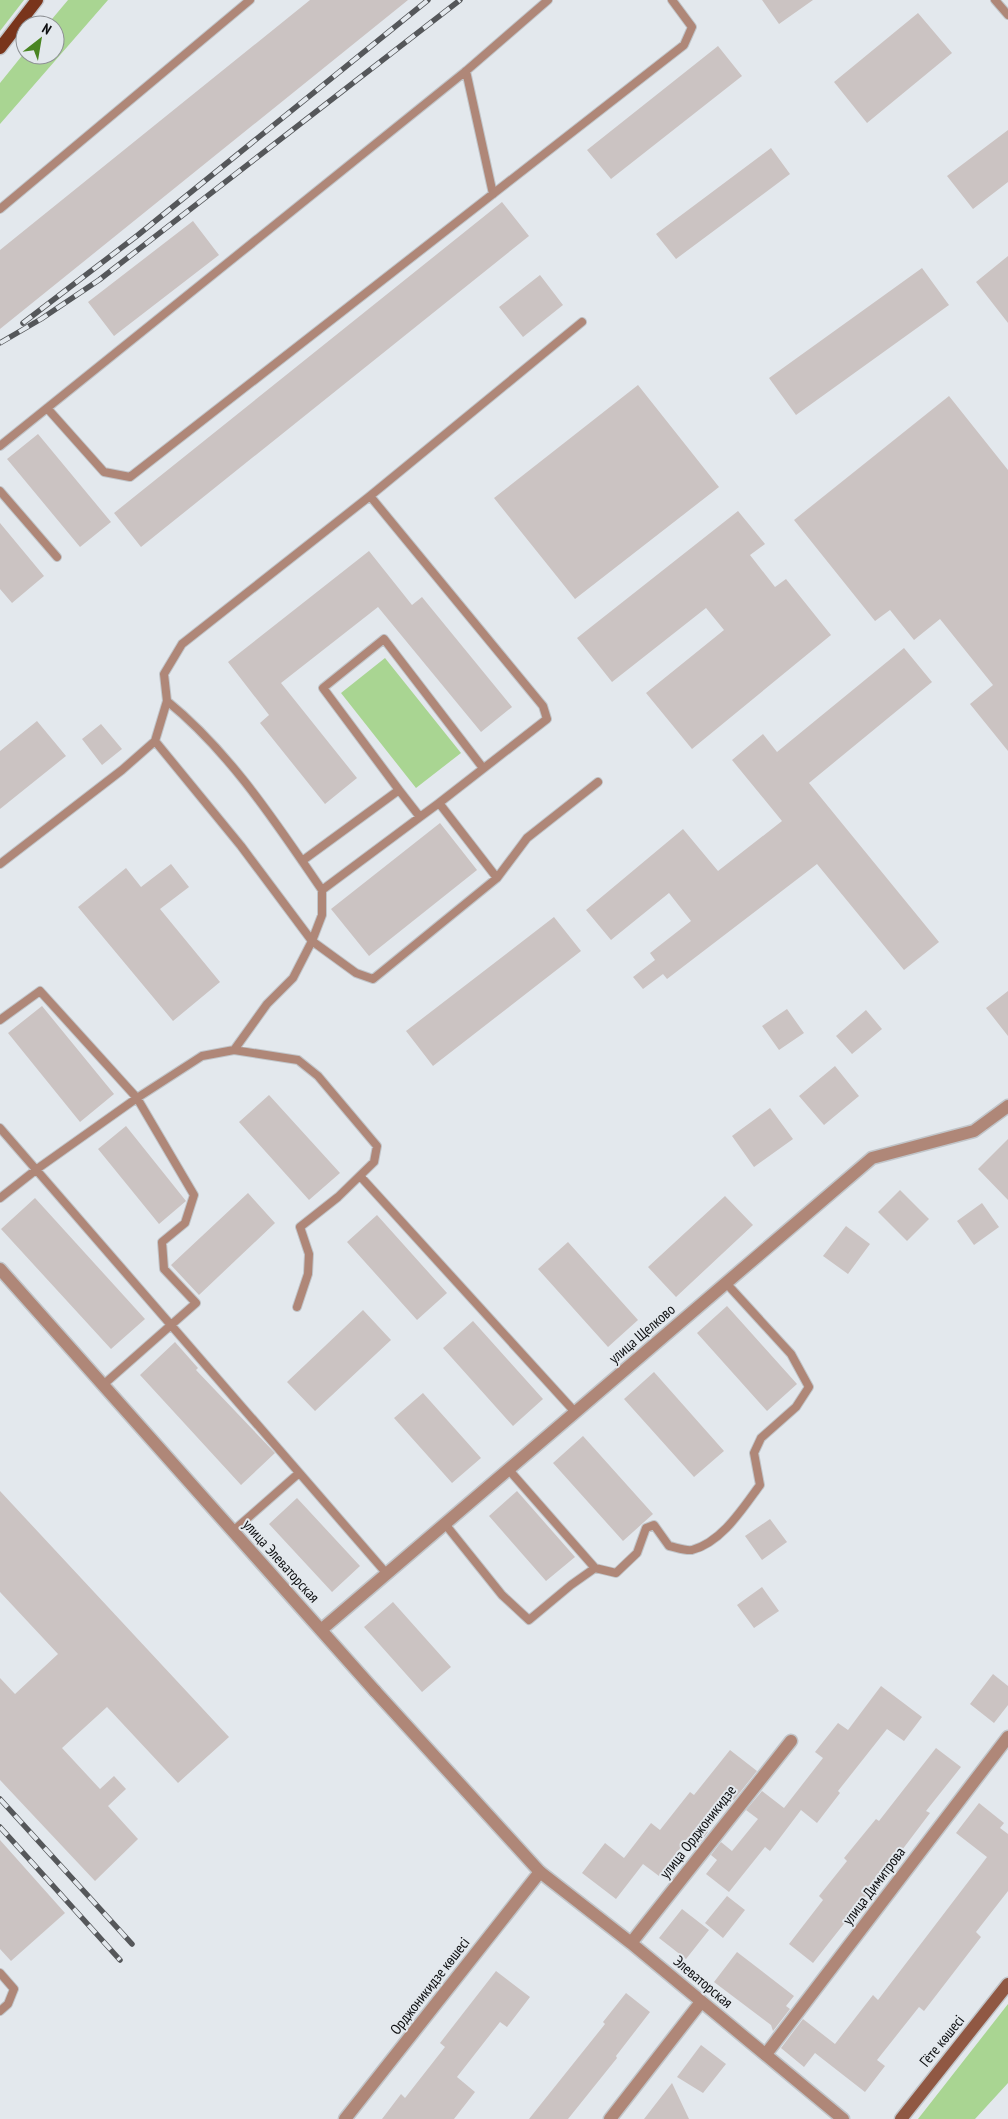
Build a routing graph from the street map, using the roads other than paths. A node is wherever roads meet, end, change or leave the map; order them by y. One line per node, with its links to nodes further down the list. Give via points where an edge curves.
1 (37, 0): 7 (main road)
2 (250, 0): 10 (lane)
3 (548, 0): 8 (lane)
4 (672, 0): 9 (lane, via 692,27 684,45)
5 (995, 0): 6 (lane)
6 (1008, 15)
7 (0, 48)
8 (466, 71): 9 (lane); 12 (lane)
9 (493, 194): 12 (lane, via 130,477 104,472)
10 (0, 209)
11 (582, 322): 15 (lane)
12 (47, 408): 13 (lane)
13 (0, 446)
14 (0, 491): 16 (lane)
15 (370, 496): 17 (lane, via 182,644 164,674); 19 (lane, via 543,706 546,718)
16 (57, 556)
17 (167, 701): 18 (lane); 24 (lane, via 194,723 229,764 273,818)
18 (155, 741): 25 (lane); 28 (lane, via 241,846)
19 (483, 768): 21 (lane, via 384,639 324,688); 22 (lane)
20 (598, 782): 26 (lane, via 528,838)
21 (400, 790): 23 (lane); 24 (lane)
22 (439, 803): 23 (lane); 26 (lane)
23 (420, 817): 27 (lane)
24 (302, 861): 27 (lane)
25 (0, 864)
26 (497, 878): 28 (lane, via 373,979 356,973)
27 (322, 890): 28 (lane, via 322,915)
28 (312, 941): 30 (lane, via 293,978 266,1004)
29 (0, 1020): 31 (lane, via 40,991)
30 (234, 1050): 31 (lane, via 202,1056); 35 (lane, via 298,1060 318,1076 377,1146 374,1162)
31 (136, 1098): 34 (lane); 40 (lane, via 194,1195 185,1222 162,1242 164,1270 196,1304)
32 (1008, 1106): 38 (street, улица Щелково, via 974,1131 872,1158)
33 (0, 1128): 34 (lane)
34 (37, 1168): 36 (lane); 40 (lane)
35 (360, 1176): 39 (lane, via 300,1227 309,1254 308,1274); 42 (lane)
36 (0, 1198)
37 (0, 1269): 41 (street, улица Элеваторская)
38 (726, 1283): 42 (street, улица Щелково); 47 (lane, via 790,1354 809,1386 796,1407 761,1438 754,1453 760,1485 720,1534 690,1550 668,1546 654,1524 646,1528 637,1552 616,1573)
39 (297, 1307)
40 (171, 1324): 41 (lane); 44 (lane)
41 (102, 1385): 46 (street, улица Элеваторская)
42 (576, 1412): 43 (street, улица Щелково)
43 (509, 1470): 45 (street, улица Щелково); 47 (lane)
44 (300, 1473): 46 (lane); 48 (lane)
45 (445, 1524): 47 (lane, via 502,1595 529,1620); 48 (street, улица Щелково)
46 (233, 1531): 49 (street, улица Элеваторская)
47 (595, 1568)
48 (387, 1574): 49 (street, улица Щелково)
49 (321, 1630): 52 (street, улица Элеваторская)
50 (1008, 1737): 58 (street, улица Димитрова)
51 (791, 1741): 53 (street, улица Орджоникидзе)
52 (540, 1872): 53 (street, Элеваторская); 59 (street, Орджоникидзе көшесі)
53 (631, 1943): 56 (street, Элеваторская)
54 (0, 1973): 57 (lane, via 14,1988 8,2004)
55 (1007, 1986): 62 (main road, Гёте көшесі)
56 (701, 2002): 58 (street, Элеваторская); 60 (street)
57 (0, 2011)
58 (766, 2054): 61 (street, Элеваторская)
59 (345, 2119)
60 (610, 2119)
61 (843, 2119)
62 (900, 2119)

